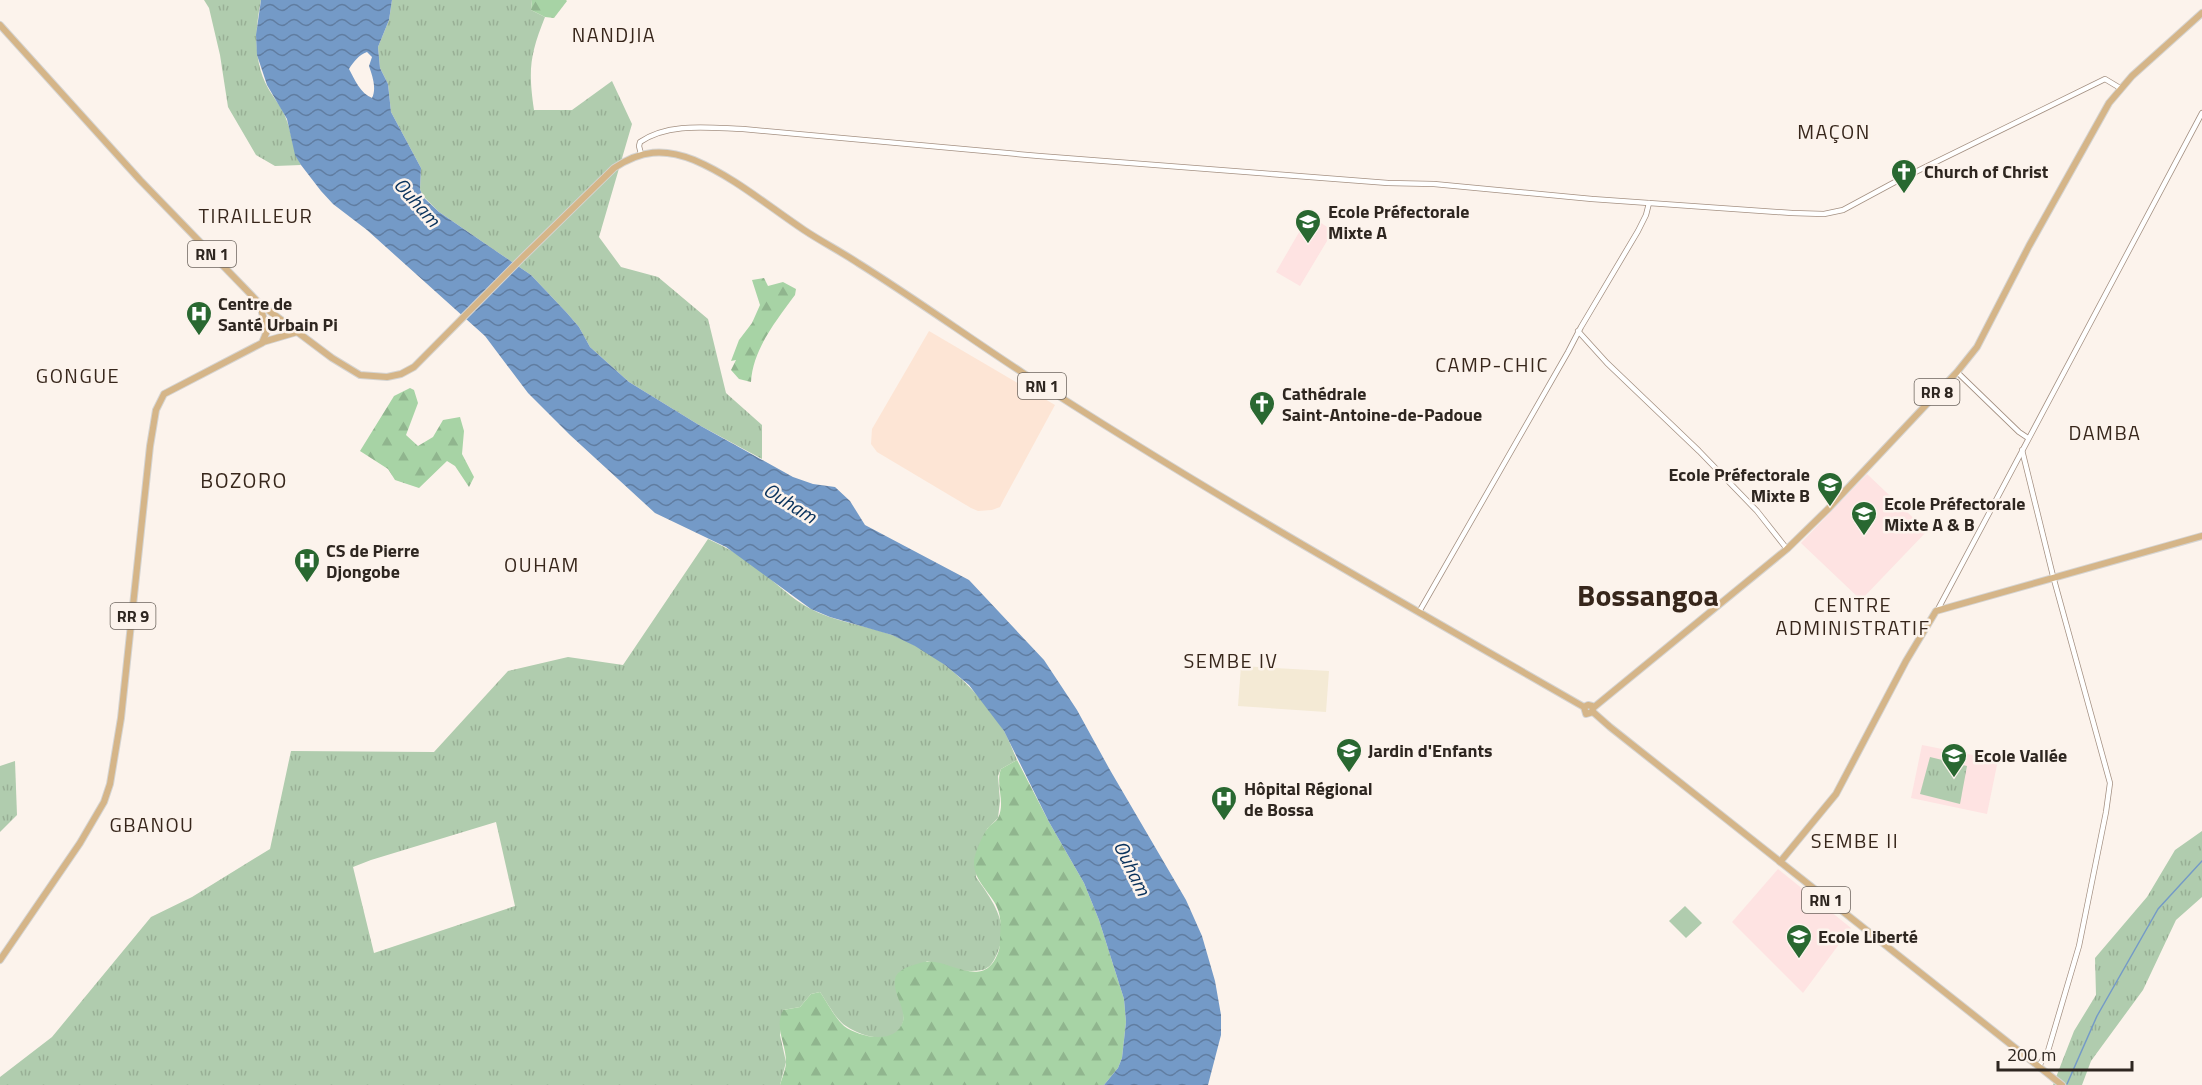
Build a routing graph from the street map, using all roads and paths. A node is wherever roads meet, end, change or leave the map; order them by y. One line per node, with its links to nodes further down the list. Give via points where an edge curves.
1 (2202, 13): 3 (main road, RR 8)
2 (0, 25): 7 (main road, RN 1, via 140,180)
3 (2120, 88): 6 (street, via 2105,79 1835,213); 11 (main road, RR 8, via 2098,119 1977,348)
4 (2202, 113): 12 (street)
5 (641, 154): 6 (street, via 640,142 656,134 704,127); 9 (main road, RN 1, via 614,168 414,368 387,377 360,375); 18 (main road, RN 1, via 677,155 723,174 1060,397)
6 (1648, 203): 8 (street, via 1638,231)
7 (260, 304): 9 (main road, RN 1); 10 (main road, via 267,331)
8 (1578, 331): 15 (street, via 1757,511); 18 (street)
9 (297, 333): 10 (main road, RR 9)
10 (262, 343): 21 (main road, RR 9, via 172,388 158,404 110,784 86,834)
11 (1957, 372): 12 (street); 15 (main road, RR 8)
12 (2028, 438): 13 (street)
13 (2022, 450): 16 (street); 17 (street)
14 (2202, 536): 16 (main road)
15 (1787, 549): 19 (main road, RR 8)
16 (2053, 576): 17 (main road); 22 (street, via 2110,783 2079,946 2050,1043)
17 (1936, 611): 20 (main road, via 1836,794)
18 (1419, 612): 19 (main road, RN 1, via 1584,707 1586,714)
19 (1593, 710): 20 (main road, RN 1)
20 (1780, 862): 22 (main road, RN 1)
21 (0, 960)
22 (2039, 1066): 23 (main road, RN 1)
23 (2062, 1085)

